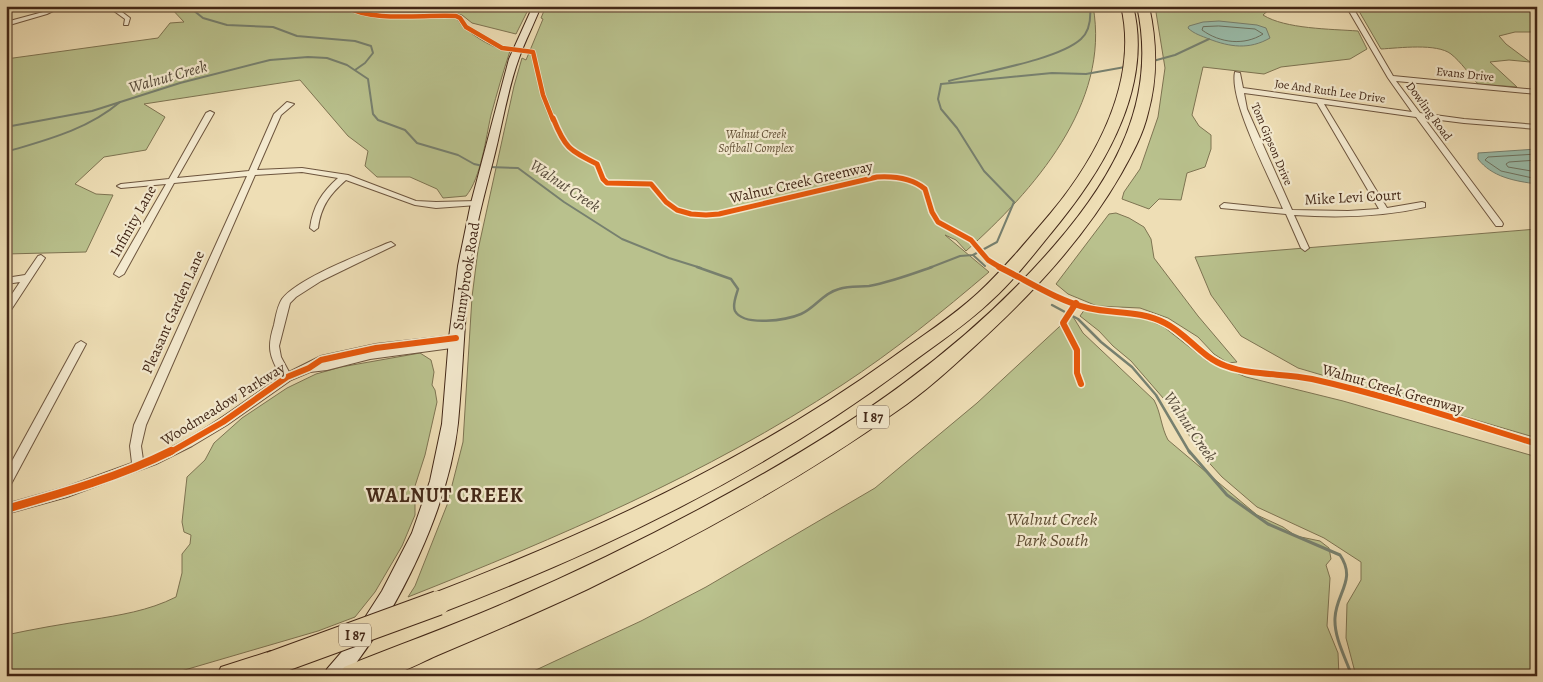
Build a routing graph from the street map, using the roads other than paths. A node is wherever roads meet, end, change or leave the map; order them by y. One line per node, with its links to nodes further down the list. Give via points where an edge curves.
1 (60, 6): 7 (street)
2 (110, 6): 8 (street, via 128,20)
3 (537, 6): 22 (main road, Sunnybrook Road, via 514,59)
4 (1127, 6): 42 (highway, I 87, bridge, via 1131,52 1115,125 1068,205 992,290 871,385 794,436 600,538 529,569 371,629)
5 (1143, 6): 44 (highway, I 87, via 1150,51 1149,77 1129,148 1092,211 1058,252 1027,287 943,364 892,404 833,443 709,516 602,572)
6 (1349, 6): 10 (street, Dowling Road)
7 (6, 24)
8 (126, 24)
9 (1237, 73): 11 (street, Tom Gipson Drive)
10 (1391, 78): 12 (street, Evans Drive); 16 (street, Dowling Road)
11 (1239, 90): 13 (street, Joe And Ruth Lee Drive); 26 (street, Tom Gipson Drive, via 1243,109)
12 (1537, 92)
13 (1319, 101): 16 (street, Joe And Ruth Lee Drive); 25 (street)
14 (290, 104): 18 (street, Pleasant Garden Lane, via 278,114)
15 (210, 113): 20 (street, Infinity Lane)
16 (1418, 114): 17 (street, Joe And Ruth Lee Drive); 27 (street, Dowling Road)
17 (1537, 127)
18 (251, 173): 19 (street, via 302,170); 20 (street); 39 (street, Pleasant Garden Lane, via 140,425 136,436)
19 (345, 177): 22 (street, via 415,203); 28 (street, via 321,199 315,213)
20 (171, 181): 21 (street); 32 (street, Infinity Lane)
21 (121, 186)
22 (478, 203): 36 (main road, Sunnybrook Road, via 464,266)
23 (1422, 205): 25 (street, Mike Levi Court)
24 (1224, 206): 26 (street, Mike Levi Court)
25 (1384, 211): 26 (street, Mike Levi Court, via 1324,215)
26 (1289, 213): 30 (street, Tom Gipson Drive)
27 (1499, 224)
28 (314, 228)
29 (391, 245): 38 (street, via 309,284 286,301 273,349)
30 (1305, 248)
31 (41, 258): 33 (street)
32 (119, 274)
33 (28, 278): 34 (street); 35 (street)
34 (6, 281)
35 (6, 311)
36 (456, 342): 38 (street, Woodmeadow Parkway, via 375,352 319,369 309,368); 43 (main road, Sunnybrook Road, via 445,452 420,534 388,597 353,653)
37 (81, 344): 40 (street)
38 (287, 377): 39 (street, Woodmeadow Parkway, via 202,434)
39 (139, 466): 41 (street, Woodmeadow Parkway, via 67,492)
40 (6, 483)
41 (6, 509)
42 (230, 676)
43 (334, 676)
44 (353, 676)

